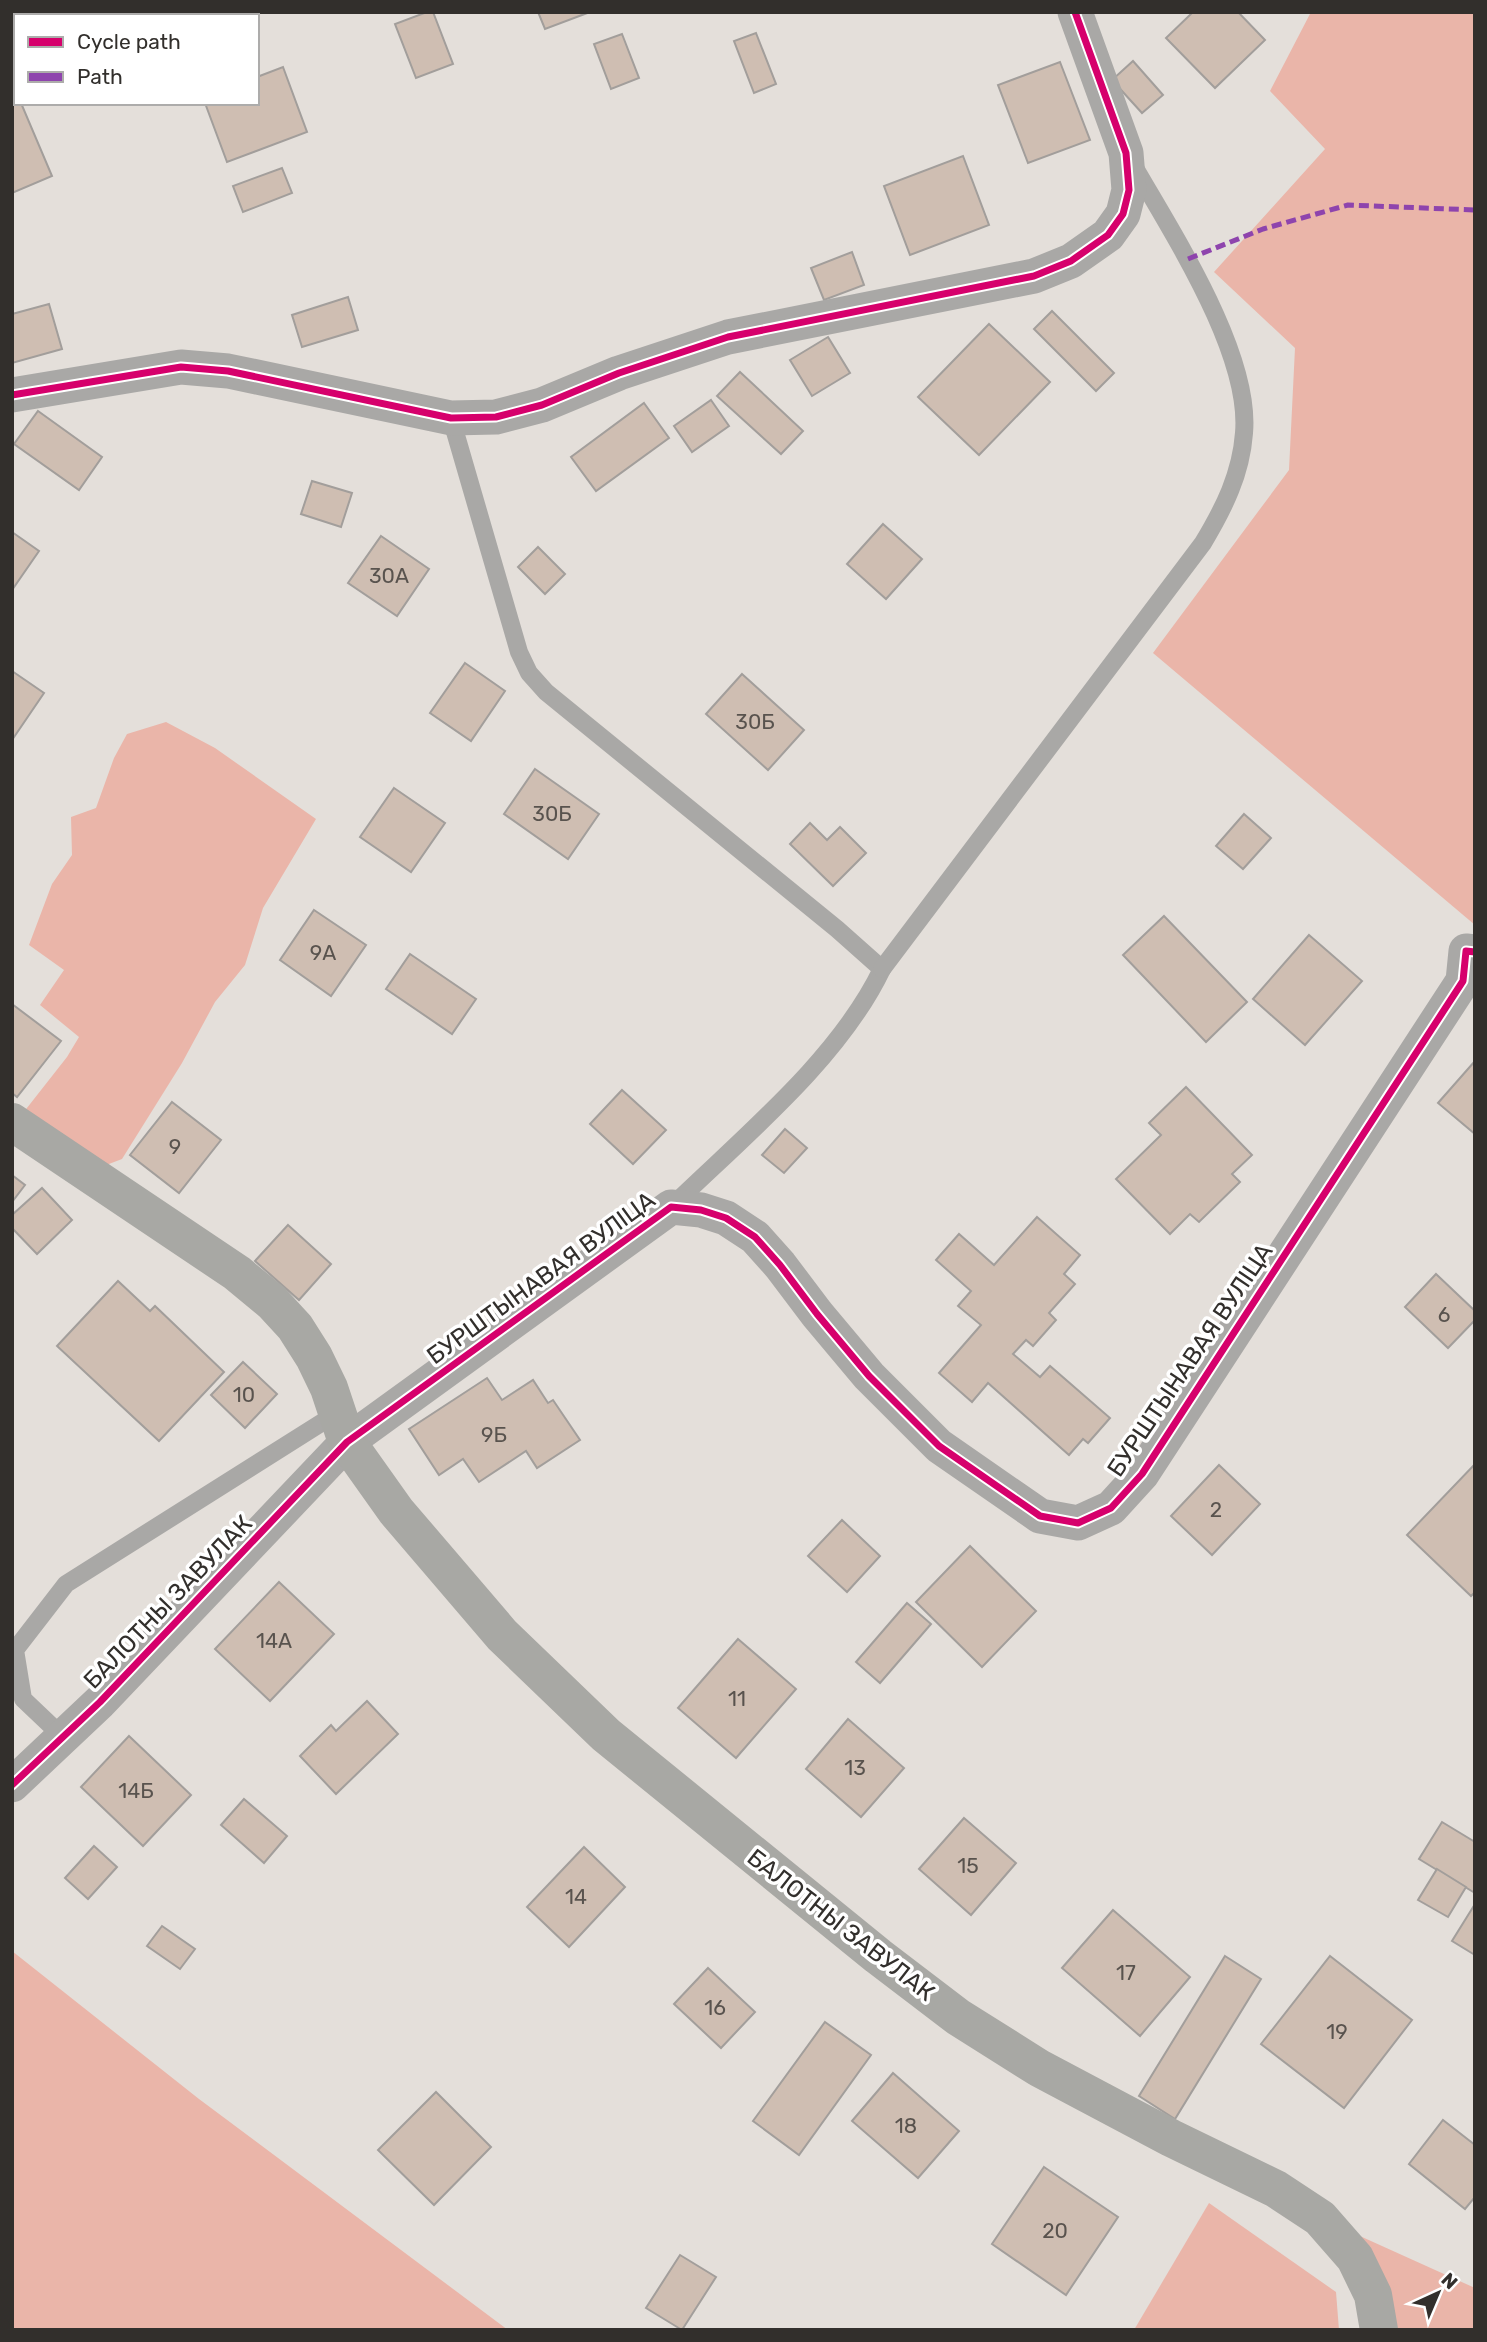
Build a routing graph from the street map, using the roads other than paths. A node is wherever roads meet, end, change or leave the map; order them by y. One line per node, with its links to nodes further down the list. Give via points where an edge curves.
1 (1075, 12): 2 (street)
2 (1126, 153): 4 (street, via 1129,190 1123,214 1108,234 1070,261 1034,276 727,337 542,405 496,416); 6 (lane, via 1188,260 1233,359 1242,392 1245,432 1239,469 1227,503 1203,543)
3 (12, 396): 4 (street, via 181,367 228,371)
4 (451, 418): 6 (lane, via 529,673 546,692)
5 (1475, 952): 7 (street, БУРШТЫНАВАЯ ВУЛІЦА, via 1466,951)
6 (882, 969): 9 (lane, via 869,995 808,1073)
7 (1464, 993): 9 (street, БУРШТЫНАВАЯ ВУЛІЦА, via 1142,1474 1111,1508 1078,1524 1040,1516 939,1446 869,1376 755,1237 726,1218)
8 (12, 1122): 10 (main road, БАЛОТНЫ ЗАВУЛАК, via 237,1273 272,1302 314,1357)
9 (671, 1207): 10 (street, БУРШТЫНАВАЯ ВУЛІЦА)
10 (342, 1428): 11 (street, БАЛОТНЫ ЗАВУЛАК, via 100,1702); 11 (lane, via 66,1584 15,1650 23,1699); 13 (main road, БАЛОТНЫ ЗАВУЛАК, via 396,1511 502,1635 606,1734 958,2017 1039,2067 1276,2189 1320,2218 1355,2258 1373,2295)
11 (63, 1737): 12 (street, БАЛОТНЫ ЗАВУЛАК)
12 (12, 1785)
13 (1379, 2330)

